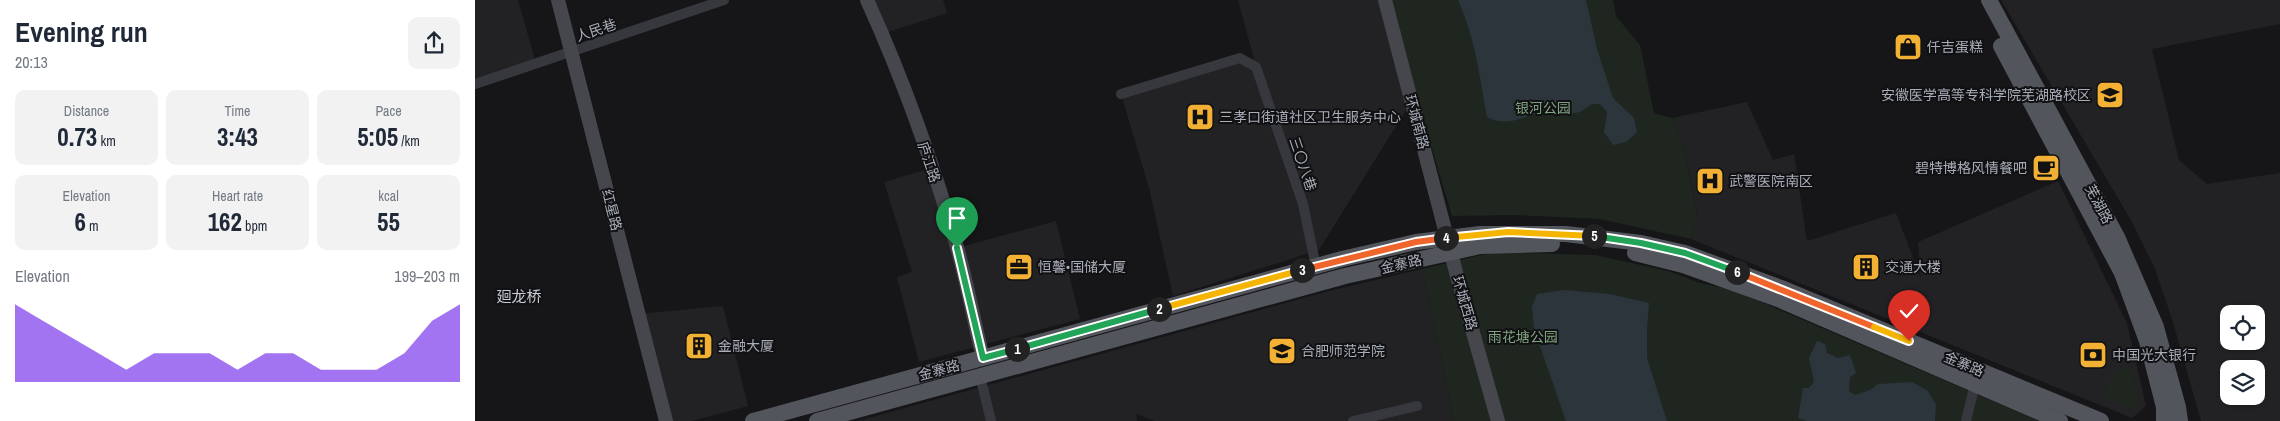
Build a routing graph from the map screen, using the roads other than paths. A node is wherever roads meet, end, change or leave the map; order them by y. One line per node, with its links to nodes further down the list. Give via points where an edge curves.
1 (558, 0): 7 (street, 红星路)
2 (724, 0): 7 (street, 人民巷)
3 (867, 0): 12 (street, 庐江路, via 932,168 957,248)
4 (1385, 0): 10 (street, 环城南路)
5 (1976, 0): 25 (main road, 芜湖路, via 2122,273 2147,341)
6 (1989, 0): 26 (main road, 芜湖路, via 2117,237 2156,327)
7 (573, 52): 8 (street, 人民巷); 17 (street, 红星路)
8 (475, 84)
9 (1121, 94): 11 (street, 三〇八巷, via 1240,58 1256,67 1303,204)
10 (1449, 244): 11 (main road, 金寨路, via 1416,242); 14 (main road, 金寨路, via 1596,247 1683,265 1778,299); 19 (main road, 金寨路, via 1345,276); 22 (street, 环城西路); 24 (main road, 金寨路, via 1508,232 1566,234 1641,243 1685,253 1781,288)
11 (1315, 267): 12 (main road, 金寨路)
12 (983, 358): 18 (main road, 金寨路)
13 (982, 384): 20 (street)
14 (1975, 384): 16 (street); 23 (main road, 金寨路)
15 (1417, 406): 21 (street)
16 (1969, 420)
17 (666, 421)
18 (753, 421)
19 (817, 421)
20 (991, 421)
21 (1353, 421)
22 (1498, 421)
23 (2060, 421)
24 (2101, 421)
25 (2164, 421)
26 (2180, 421)

